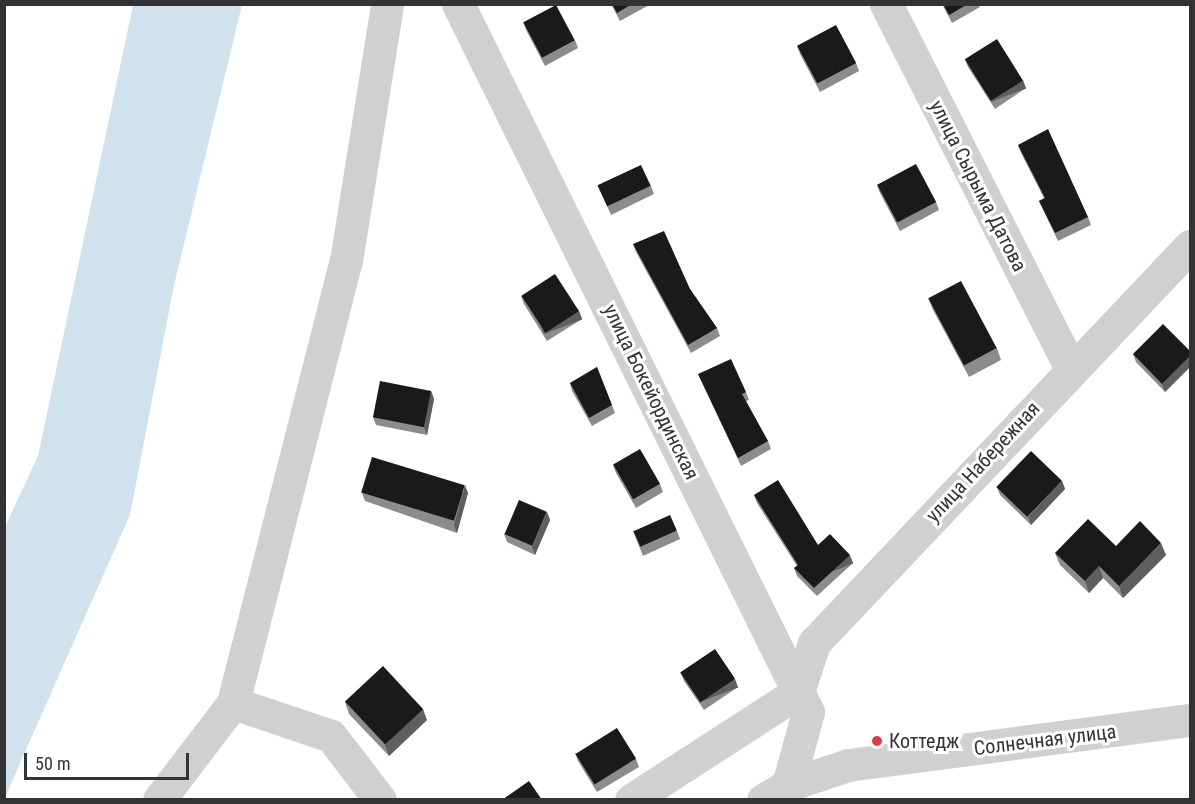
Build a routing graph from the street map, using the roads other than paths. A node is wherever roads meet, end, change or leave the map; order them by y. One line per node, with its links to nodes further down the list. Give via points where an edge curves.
1 (387, 4): 7 (street, via 346,261)
2 (458, 4): 6 (street, улица Бокейординская)
3 (886, 4): 5 (street, улица Сырыма Датова)
4 (1191, 246): 5 (street, улица Набережная)
5 (1071, 368): 6 (street, улица Набережная, via 814,643)
6 (798, 692): 9 (street, улица Бокейординская, via 808,712); 12 (street)
7 (233, 703): 10 (street); 11 (street, via 331,736)
8 (1191, 720): 9 (street, Солнечная улица, via 848,765)
9 (776, 792)
10 (159, 800)
11 (380, 800)
12 (631, 800)

